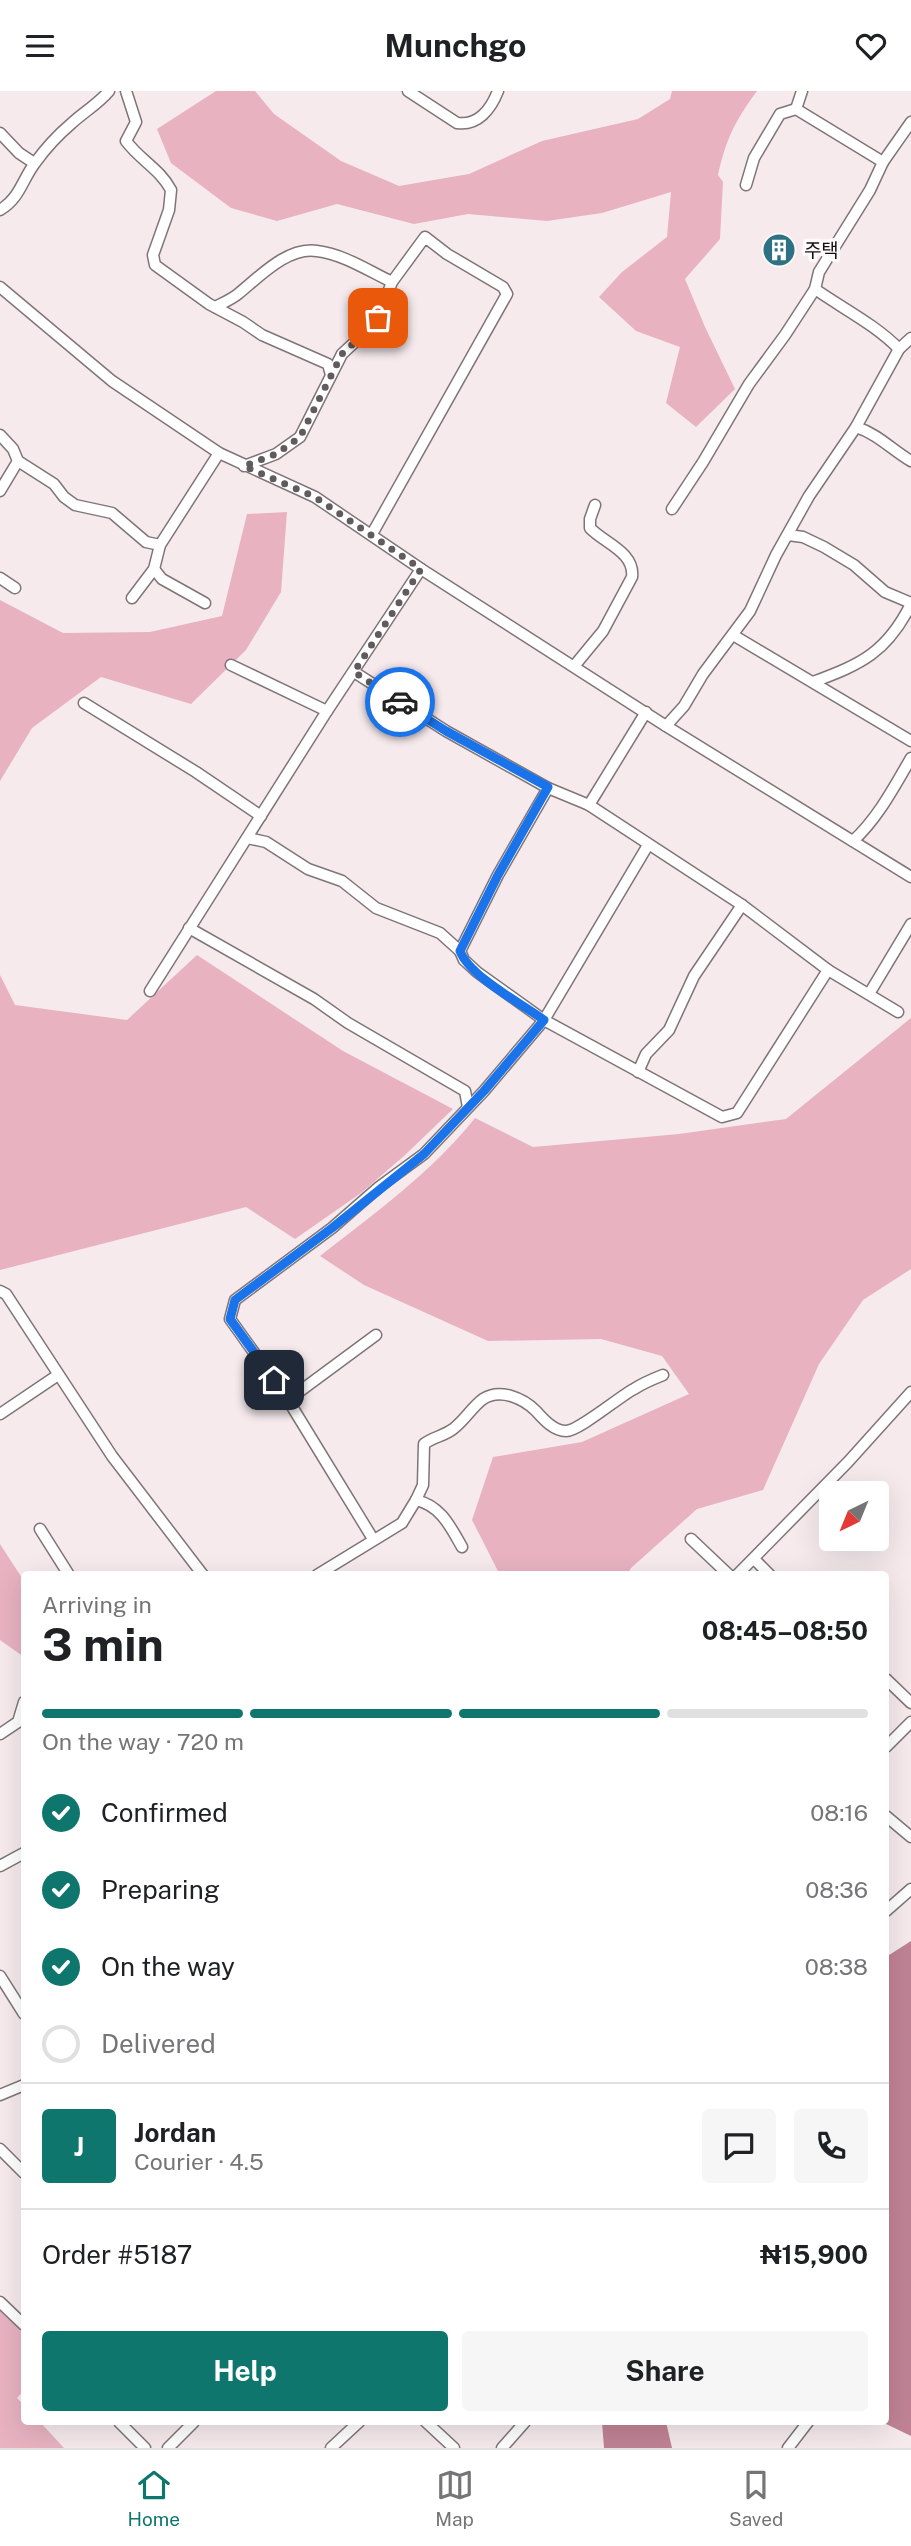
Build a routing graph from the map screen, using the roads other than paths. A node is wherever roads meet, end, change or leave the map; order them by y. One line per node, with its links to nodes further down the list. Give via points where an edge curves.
1 (108, 91): 10 (street)
2 (126, 91): 16 (street, via 136,122 126,141 172,190 153,255 155,265)
3 (408, 91): 4 (street, via 465,124 486,113)
4 (498, 91)
5 (802, 91): 6 (street)
6 (796, 109): 9 (street); 11 (street, via 780,114 754,158)
7 (911, 122): 9 (street)
8 (0, 133): 10 (street)
9 (883, 162): 15 (street, via 819,272)
10 (34, 163): 12 (street, via 20,192)
11 (746, 185)
12 (0, 210)
13 (392, 282): 16 (street, via 334,255 306,251 277,264); 19 (street, via 378,318 342,354); 29 (street, via 425,237 507,293)
14 (0, 288): 22 (street, via 112,381)
15 (815, 289): 18 (street); 28 (street, via 749,384)
16 (215, 307): 19 (street, via 276,343 328,365)
17 (911, 338): 18 (street)
18 (900, 349): 20 (street)
19 (331, 377): 25 (street, via 300,437 276,454)
20 (856, 427): 24 (street, via 871,432); 30 (street)
21 (0, 435): 23 (street)
22 (219, 453): 25 (street); 31 (street)
23 (18, 461): 26 (street); 31 (street, via 54,484 75,505 112,513 146,542)
24 (911, 461)
25 (244, 466): 29 (street, via 315,497)
26 (0, 491)
27 (595, 505): 41 (street, via 590,528 622,552 633,571 603,631)
28 (672, 509)
29 (372, 534): 33 (street)
30 (788, 535): 38 (street, via 824,547 886,592); 39 (street)
31 (160, 545): 32 (street)
32 (154, 569): 36 (street); 37 (street, via 162,579)
33 (421, 569): 41 (street); 42 (street)
34 (0, 578): 35 (street)
35 (15, 587)
36 (132, 598)
37 (205, 603)
38 (911, 603): 43 (street, via 899,628 877,652)
39 (733, 635): 43 (street); 47 (street)
40 (231, 665): 45 (street)
41 (575, 665): 46 (street)
42 (354, 672): 45 (street); 50 (street, via 446,731)
43 (813, 682): 48 (street)
44 (84, 703): 52 (street)
45 (327, 711): 52 (street)
46 (646, 712): 47 (street); 51 (street)
47 (666, 726): 54 (street)
48 (911, 741)
49 (911, 758): 54 (street, via 884,803)
50 (548, 787): 51 (street); 60 (street)
51 (589, 805): 55 (street)
52 (261, 816): 53 (street)
53 (247, 838): 59 (street); 60 (street, via 266,842 308,869 342,881 376,908 440,933)
54 (853, 841): 56 (street)
55 (648, 845): 57 (street); 65 (street)
56 (911, 877)
57 (742, 905): 61 (street); 66 (street)
58 (911, 924): 63 (street)
59 (190, 928): 62 (street); 67 (street, via 465,1091)
60 (460, 951): 65 (street, via 477,972)
61 (828, 970): 63 (street); 66 (street, via 737,1113 722,1117)
62 (149, 991)
63 (869, 994): 64 (street)
64 (898, 1012)
65 (544, 1020): 66 (street); 67 (street)
66 (638, 1072)
67 (468, 1108): 73 (street, via 424,1154 235,1300 230,1319)
68 (0, 1291): 70 (street)
69 (376, 1335): 73 (street)
70 (58, 1375): 74 (street); 82 (street, via 112,1456)
71 (663, 1375): 75 (street, via 631,1390 573,1430 549,1424 516,1397 495,1394 482,1400 449,1432 424,1444 425,1475)
72 (911, 1392): 80 (street)
73 (288, 1400): 77 (street)
74 (0, 1414)
75 (416, 1500): 77 (street, via 402,1523); 79 (street, via 440,1513)
76 (40, 1529): 81 (street)
77 (373, 1539): 83 (street)
78 (691, 1539): 84 (street)
79 (462, 1547)
80 (754, 1559): 85 (street); 86 (street)
81 (66, 1571)
82 (200, 1571)
83 (323, 1571)
84 (725, 1571)
85 (741, 1571)
86 (766, 1571)
87 (889, 1682): 88 (street)
88 (911, 1703)
89 (911, 1722): 92 (street)
90 (21, 1725): 91 (street)
91 (0, 1734)
92 (889, 1744)
93 (889, 1818): 94 (street)
94 (911, 1837)
95 (21, 1855): 96 (street)
96 (0, 1866)
97 (911, 1889): 98 (street)
98 (889, 1908)
99 (0, 1976): 100 (street)
100 (21, 2009)
101 (21, 2086): 102 (street)
102 (0, 2095)
103 (0, 2149): 104 (street)
104 (21, 2170)
105 (0, 2302): 106 (street)
106 (21, 2322)
107 (122, 2425): 113 (street)
108 (191, 2425): 114 (street)
109 (356, 2425): 115 (street)
110 (429, 2425): 116 (street)
111 (522, 2425): 117 (street)
112 (806, 2425): 118 (street)
113 (145, 2448)
114 (168, 2448)
115 (331, 2448)
116 (454, 2448)
117 (502, 2448)
118 (788, 2448)

